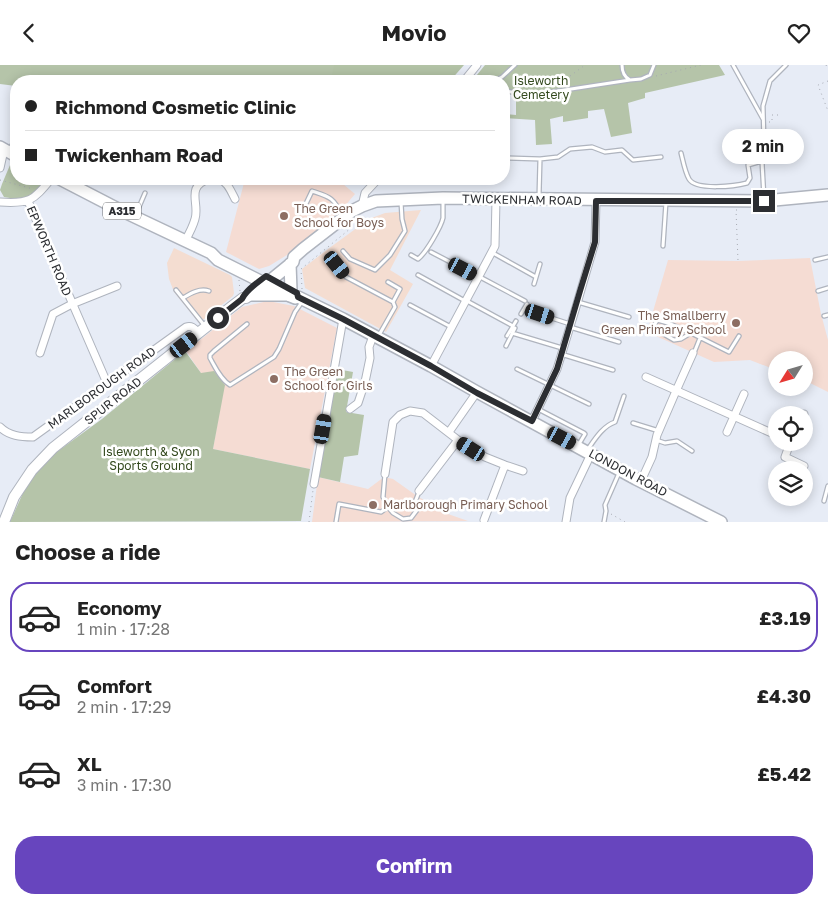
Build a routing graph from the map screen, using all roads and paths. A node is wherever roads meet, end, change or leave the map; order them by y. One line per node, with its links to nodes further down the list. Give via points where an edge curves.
1 (515, 65): 10 (lane)
2 (585, 65): 15 (path)
3 (622, 65): 12 (lane, via 622,72)
4 (654, 65): 11 (lane)
5 (701, 65): 11 (path)
6 (733, 65): 18 (lane)
7 (786, 65): 18 (lane, via 770,81 763,106)
8 (826, 65): 9 (path)
9 (828, 69)
10 (504, 75)
11 (650, 75): 12 (lane)
12 (630, 81): 15 (lane)
13 (828, 81): 16 (path, via 818,85)
14 (510, 92): 15 (lane)
15 (547, 93)
16 (828, 111)
17 (782, 115): 18 (path, via 772,115 772,122)
18 (763, 121): 19 (lane)
19 (764, 143): 20 (lane); 26 (lane)
20 (770, 143)
21 (7, 151): 27 (street)
22 (680, 153): 26 (lane, via 690,180 694,184 711,187 747,183 750,178 748,165)
23 (510, 157): 25 (lane)
24 (661, 157): 25 (lane, via 633,160 622,150 605,152 592,147 570,149 558,157)
25 (540, 159): 41 (lane)
26 (762, 161): 45 (lane)
27 (0, 168)
28 (19, 185): 34 (path)
29 (46, 185): 34 (street, EPWORTH ROAD)
30 (72, 185): 50 (main road, LONDON ROAD / A315)
31 (199, 185): 51 (street, via 194,197 195,219)
32 (227, 185): 38 (street)
33 (372, 185): 48 (street)
34 (42, 191): 42 (street, EPWORTH ROAD)
35 (145, 193): 50 (lane)
36 (828, 195): 45 (main road, TWICKENHAM ROAD)
37 (443, 198): 39 (main road, TWICKENHAM ROAD); 40 (main road, TWICKENHAM ROAD); 56 (lane, via 441,224 422,256 418,259)
38 (234, 199)
39 (401, 199): 48 (main road, TWICKENHAM ROAD, via 376,201); 53 (lane, via 405,231 390,255 375,270 350,259)
40 (496, 199): 41 (main road, TWICKENHAM ROAD); 55 (street)
41 (539, 200): 43 (main road, TWICKENHAM ROAD)
42 (28, 201): 46 (street); 82 (street, EPWORTH ROAD)
43 (596, 201): 44 (main road, TWICKENHAM ROAD); 81 (street, via 595,242)
44 (666, 201): 45 (main road, TWICKENHAM ROAD); 52 (lane)
45 (764, 201)
46 (0, 202)
47 (302, 212): 48 (lane, via 312,191)
48 (353, 212): 59 (main road, TWICKENHAM ROAD); 76 (path, via 350,228 301,269)
49 (736, 213): 60 (path)
50 (135, 217): 51 (main road, LONDON ROAD / A315)
51 (185, 241): 66 (main road, LONDON ROAD / A315, via 211,253 218,260)
52 (663, 247)
53 (343, 251)
54 (431, 252): 64 (lane)
55 (492, 253): 64 (street); 65 (lane)
56 (411, 255)
57 (828, 257): 58 (lane)
58 (815, 260)
59 (292, 261): 66 (main road, TWICKENHAM ROAD); 76 (main road)
60 (738, 261)
61 (333, 264): 80 (lane, via 346,277)
62 (540, 265): 65 (lane)
63 (418, 275): 79 (lane)
64 (479, 277): 79 (street); 84 (lane, via 526,302)
65 (536, 277): 68 (lane)
66 (266, 280): 76 (main road, LONDON ROAD / A315); 77 (main road, SPUR ROAD)
67 (388, 282): 80 (lane, via 400,289)
68 (534, 284)
69 (242, 285): 71 (path)
70 (118, 286): 82 (street, EPWORTH ROAD)
71 (240, 287)
72 (828, 288): 75 (lane)
73 (176, 290): 78 (lane)
74 (209, 291): 78 (lane, via 204,289)
75 (818, 291)
76 (297, 295): 77 (main road); 87 (main road, LONDON ROAD / A315); 89 (lane, via 295,313 274,357 230,385 210,355)
77 (247, 297): 93 (main road, SPUR ROAD)
78 (183, 298): 93 (lane)
79 (466, 301): 91 (street); 92 (lane)
80 (393, 302): 97 (lane, via 395,307)
81 (577, 302): 86 (lane); 90 (street)
82 (72, 304): 103 (street, EPWORTH ROAD, via 53,314); 109 (street, EPWORTH ROAD)
83 (410, 305): 91 (lane)
84 (524, 309): 85 (lane); 90 (lane)
85 (521, 315)
86 (628, 317)
87 (343, 319): 97 (main road, LONDON ROAD / A315); 137 (street)
88 (516, 321): 92 (lane)
89 (247, 324)
90 (570, 326): 100 (lane); 102 (street)
91 (451, 327): 105 (street)
92 (514, 327): 94 (lane); 98 (lane)
93 (202, 330): 109 (street, MARLBOROUGH ROAD, via 190,325 186,327); 143 (main road, SPUR ROAD, via 53,448 32,470)
94 (512, 333): 101 (lane); 102 (lane)
95 (691, 333): 95 (lane, via 674,340 653,328 656,320); 99 (lane)
96 (739, 336): 99 (lane, via 729,353)
97 (375, 337): 105 (main road, LONDON ROAD / A315); 116 (street, via 369,347 370,358 358,403)
98 (507, 337)
99 (700, 337): 104 (lane)
100 (619, 342)
101 (506, 347)
102 (562, 351): 107 (lane); 110 (street)
103 (40, 353)
104 (693, 353): 111 (street)
105 (431, 366): 112 (main road, LONDON ROAD / A315)
106 (517, 369): 110 (lane)
107 (613, 370)
108 (646, 377): 111 (street)
109 (106, 383): 121 (street, MARLBOROUGH ROAD, via 33,437 12,435)
110 (550, 385): 115 (lane); 117 (street)
111 (676, 391): 118 (street); 122 (street)
112 (477, 393): 119 (main road, LONDON ROAD / A315); 124 (street)
113 (744, 394): 118 (street)
114 (624, 396): 128 (lane, via 615,422 609,424)
115 (590, 404)
116 (350, 409)
117 (538, 409): 119 (street); 128 (lane, via 584,433)
118 (734, 416): 123 (street); 125 (street)
119 (532, 421): 128 (main road, LONDON ROAD / A315)
120 (633, 423): 122 (lane)
121 (0, 427)
122 (659, 431): 127 (street)
123 (768, 431)
124 (449, 432): 126 (street); 135 (street, via 423,413 410,411 400,415 393,422)
125 (728, 432)
126 (458, 440): 132 (street); 139 (street)
127 (656, 440): 129 (lane, via 665,443 677,441); 136 (street, via 650,464)
128 (585, 450): 133 (main road, LONDON ROAD / A315); 147 (street)
129 (692, 451)
130 (787, 451): 131 (street, via 784,457)
131 (792, 461)
132 (505, 465): 134 (street); 144 (street)
133 (621, 470): 136 (main road, LONDON ROAD / A315); 142 (lane, via 605,505)
134 (523, 471)
135 (385, 474): 141 (lane, via 382,497)
136 (641, 481): 150 (main road, LONDON ROAD / A315)
137 (314, 484): 145 (path)
138 (828, 486): 140 (lane)
139 (419, 491): 141 (lane, via 415,501 417,510 411,518 403,519)
140 (824, 501)
141 (388, 507): 146 (lane, via 381,512 339,504)
142 (606, 511): 148 (lane); 149 (path)
143 (3, 519)
144 (484, 520)
145 (309, 521)
146 (336, 521)
147 (566, 521)
148 (604, 521)
149 (625, 521)
150 (721, 521)

